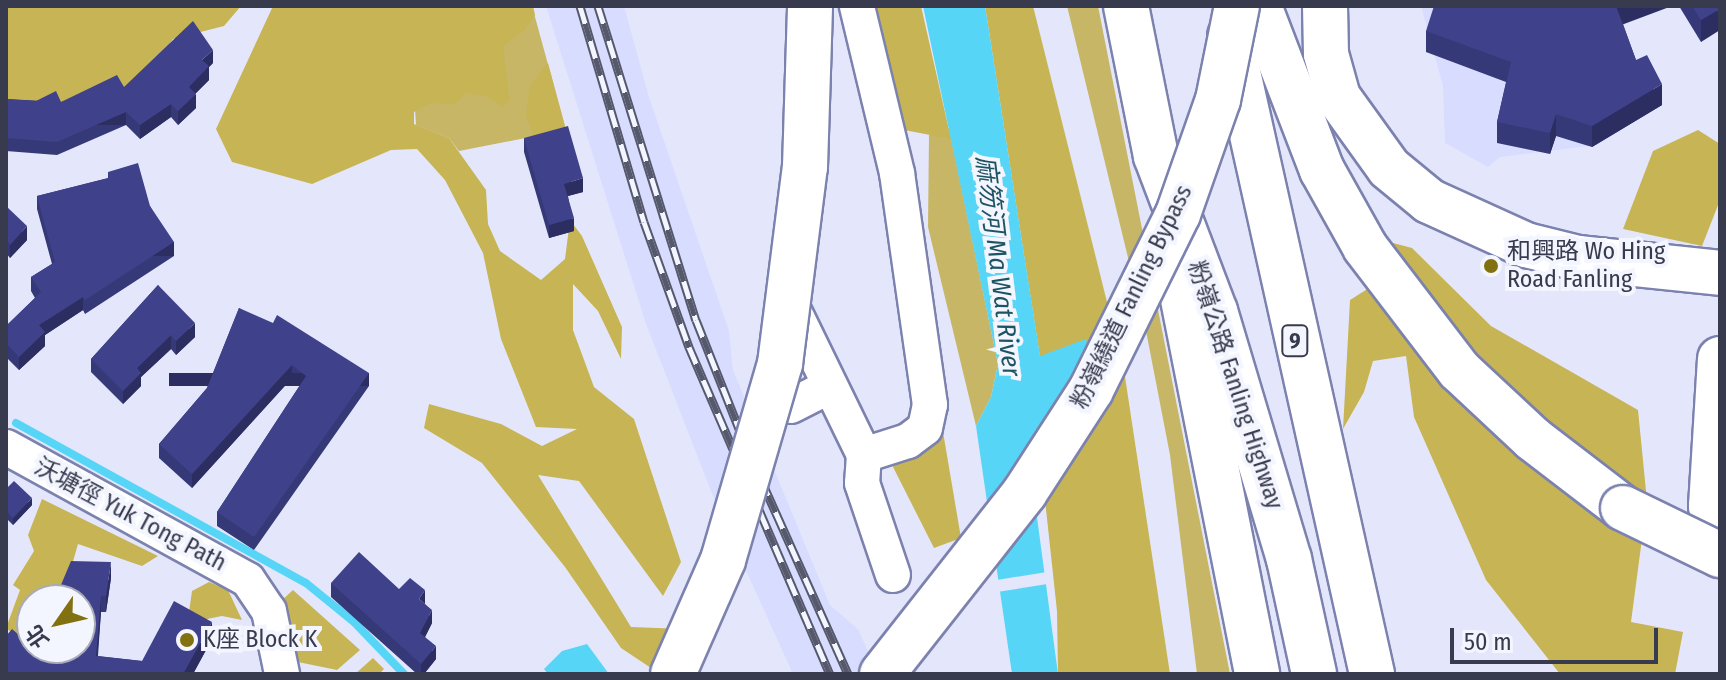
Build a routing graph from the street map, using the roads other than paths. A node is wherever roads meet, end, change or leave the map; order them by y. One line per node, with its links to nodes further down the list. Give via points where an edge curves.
1 (810, 6): 20 (main road, bridge, via 805,167 780,364 723,560)
2 (857, 6): 15 (street, via 897,173 930,405 925,428 908,441)
3 (1126, 6): 8 (main road, 粉嶺公路 Fanling Highway)
4 (1224, 6): 23 (main road, 9)
5 (1237, 6): 21 (main road, 粉嶺繞道 Fanling Bypass, bridge, via 1218,100 1178,214 1091,390 1025,492)
6 (1259, 6): 16 (main road, bridge, via 1322,170 1365,247 1459,370 1533,439 1623,508)
7 (1325, 6): 10 (main road, via 1326,54 1338,97 1389,168 1429,201 1477,227 1578,258)
8 (1156, 156): 18 (main road); 22 (main road, 粉嶺公路 Fanling Highway, via 1215,311 1289,559)
9 (784, 250): 12 (street, via 789,305)
10 (1720, 273)
11 (1720, 359): 16 (main road, via 1711,506)
12 (828, 387): 13 (street); 15 (street)
13 (791, 406)
14 (6, 447): 19 (street, 沃塘徑 Yuk Tong Path, via 248,580 269,611)
15 (864, 455): 17 (street, via 862,483)
16 (1720, 555)
17 (893, 575)
18 (1255, 667)
19 (282, 674)
20 (673, 674)
21 (882, 674)
22 (1314, 674)
23 (1372, 674)

